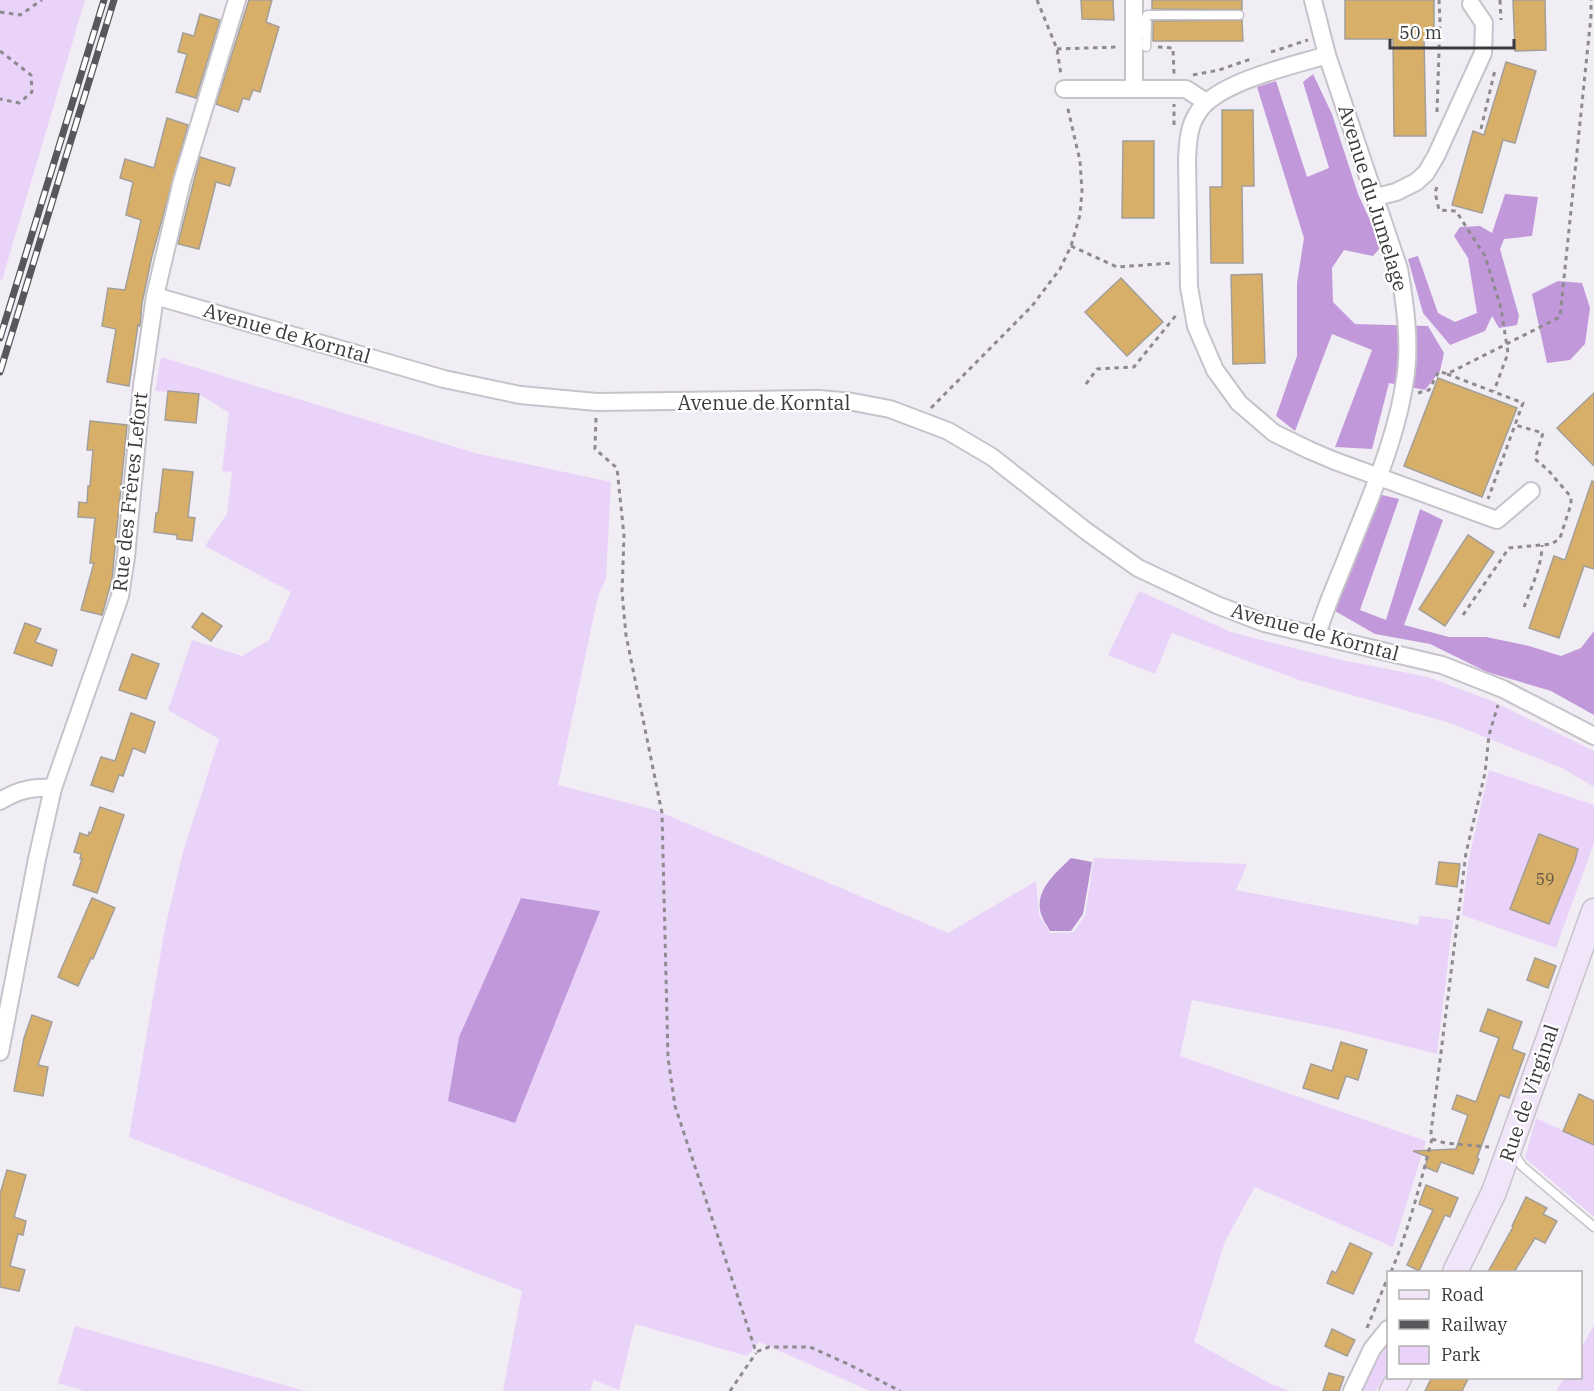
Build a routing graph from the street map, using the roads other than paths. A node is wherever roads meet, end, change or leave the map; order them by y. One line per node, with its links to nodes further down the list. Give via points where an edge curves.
1 (237, 0): 12 (street, Rue des Frères Lefort, via 182,181)
2 (1134, 0): 6 (street)
3 (1313, 0): 7 (street, Avenue du Jumelage)
4 (1471, 4): 11 (street, via 1484,23 1483,53 1436,156 1416,182)
5 (1239, 15): 6 (lane, via 1147,15)
6 (1140, 47): 9 (street)
7 (1327, 55): 10 (street, via 1226,88); 11 (street, Avenue du Jumelage)
8 (1064, 89): 9 (street)
9 (1134, 89): 10 (street, via 1174,84)
10 (1206, 102): 13 (street, via 1193,121 1188,140 1189,287 1196,326 1215,370 1239,403 1274,433)
11 (1376, 197): 13 (street, Avenue du Jumelage, via 1399,269 1407,351 1402,397)
12 (155, 296): 15 (street, Avenue de Korntal, via 444,379 520,395 597,402 819,399 890,410 948,431 992,457 1138,568 1217,606); 17 (street, Rue des Frères Lefort, via 120,596)
13 (1378, 476): 14 (street, via 1497,520); 15 (street, Avenue du Jumelage)
14 (1531, 491)
15 (1317, 636): 16 (street, Avenue de Korntal, via 1442,665 1503,689)
16 (1594, 736)
17 (53, 788): 18 (street, via 33,787); 20 (street, Rue des Frères Lefort)
18 (0, 801)
19 (1594, 911): 21 (street, Rue de Virginal)
20 (0, 1052)
21 (1509, 1149): 22 (lane, via 1522,1166); 23 (street, Rue de Virginal, via 1494,1192)
22 (1594, 1227)
23 (1454, 1269)
24 (1387, 1331): 25 (street, via 1372,1349)
25 (1352, 1391)

